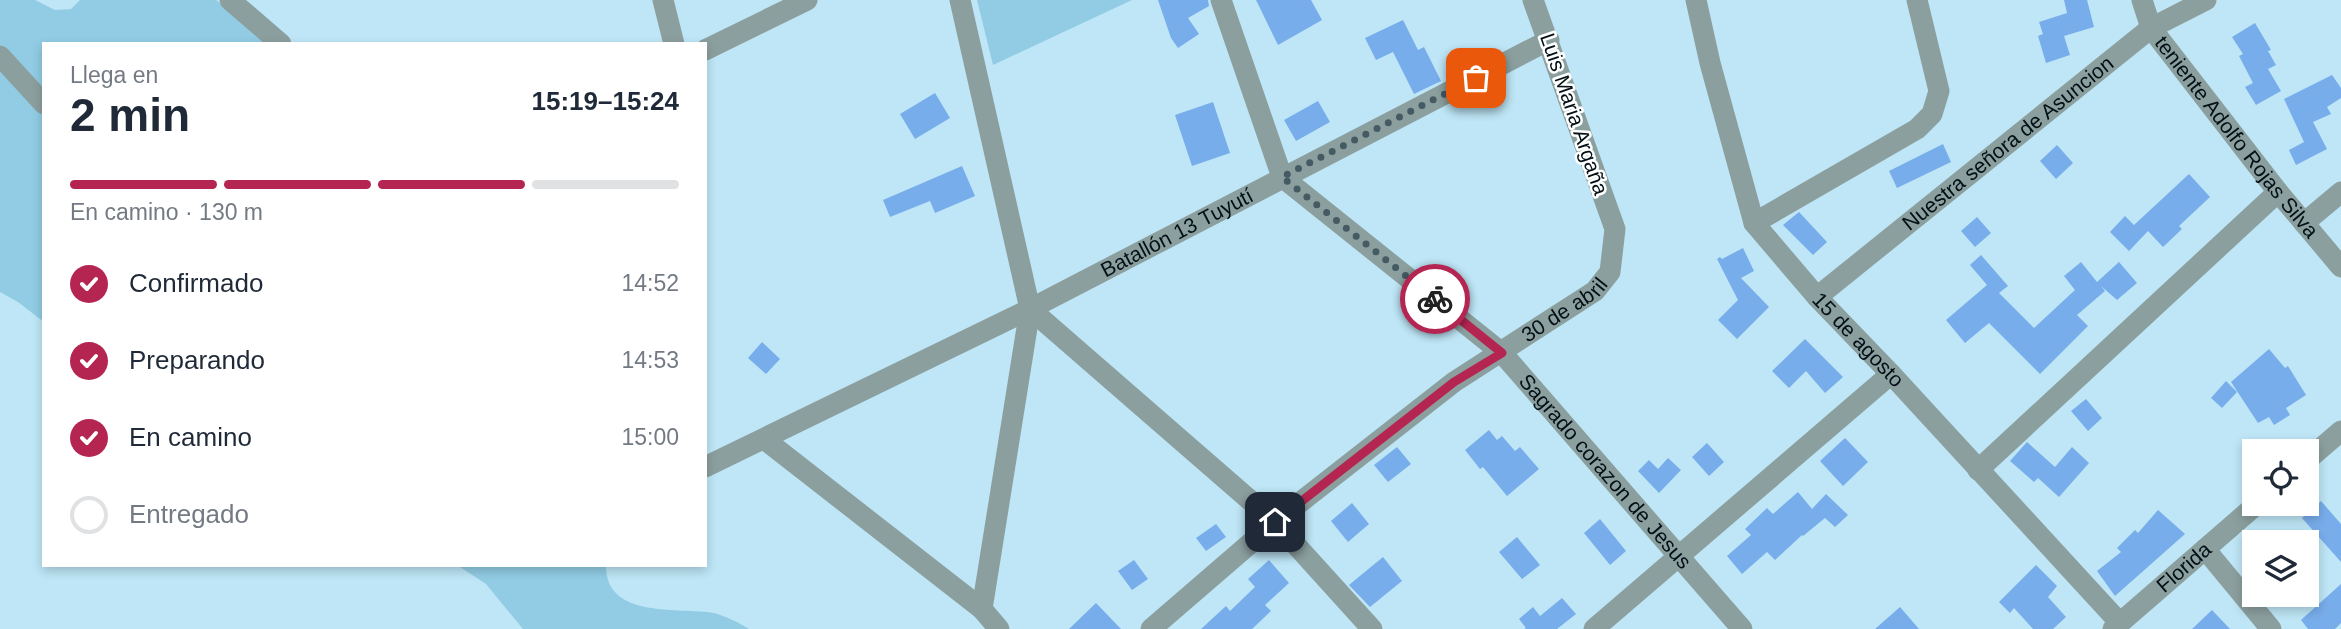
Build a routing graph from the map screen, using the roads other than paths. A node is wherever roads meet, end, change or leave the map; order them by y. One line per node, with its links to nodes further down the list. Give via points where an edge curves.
1 (230, 0): 13 (street)
2 (663, 0): 14 (street)
3 (807, 0): 15 (street)
4 (960, 0): 26 (street)
5 (1221, 0): 18 (street)
6 (1533, 0): 12 (street, Luis Maria Argaña)
7 (1696, 0): 21 (street, 15 de agosto)
8 (1917, 0): 21 (street, via 1939,91 1931,114 1917,129)
9 (2142, 0): 11 (street, teniente Adolfo Rojas Silva)
10 (2206, 0): 11 (street, Nuestra señora de Asuncion)
11 (2151, 28): 19 (street, teniente Adolfo Rojas Silva); 25 (street, Nuestra señora de Asuncion)
12 (1549, 40): 18 (street, Batallón 13 Tuyutí); 23 (street, Luis Maria Argaña)
13 (279, 42)
14 (674, 42)
15 (707, 49)
16 (0, 56): 17 (street)
17 (42, 102)
18 (1282, 177): 26 (street, Batallón 13 Tuyutí); 27 (street, Sagrado corazon de Jesus)
19 (2278, 191): 22 (street, teniente Adolfo Rojas Silva); 33 (street)
20 (2341, 192): 22 (street)
21 (1754, 223): 25 (street, 15 de agosto)
22 (2304, 223): 24 (street, teniente Adolfo Rojas Silva)
23 (1615, 229): 27 (street, 30 de abril, via 1610,272 1595,291)
24 (2341, 267)
25 (1817, 296): 28 (street, 15 de agosto)
26 (1030, 309): 30 (street, Batallón 13 Tuyutí); 35 (street); 38 (street)
27 (1502, 353): 35 (street, 30 de abril, via 1454,382); 37 (street, Sagrado corazon de Jesus)
28 (1891, 374): 33 (street, 15 de agosto); 37 (street)
29 (2341, 431): 31 (street)
30 (764, 439): 32 (street, Batallón 13 Tuyutí); 38 (street)
31 (2319, 450)
32 (707, 466)
33 (1978, 470): 39 (street, 15 de agosto)
34 (2243, 516): 36 (street, Florida)
35 (1275, 522): 41 (street, 30 de abril); 42 (street)
36 (2205, 549): 39 (street, Florida); 45 (street)
37 (1678, 557): 43 (street); 44 (street, Sagrado corazon de Jesus)
38 (982, 610): 40 (street)
39 (2116, 626)
40 (999, 629)
41 (1151, 629)
42 (1372, 629)
43 (1594, 629)
44 (1742, 629)
45 (2271, 629)

